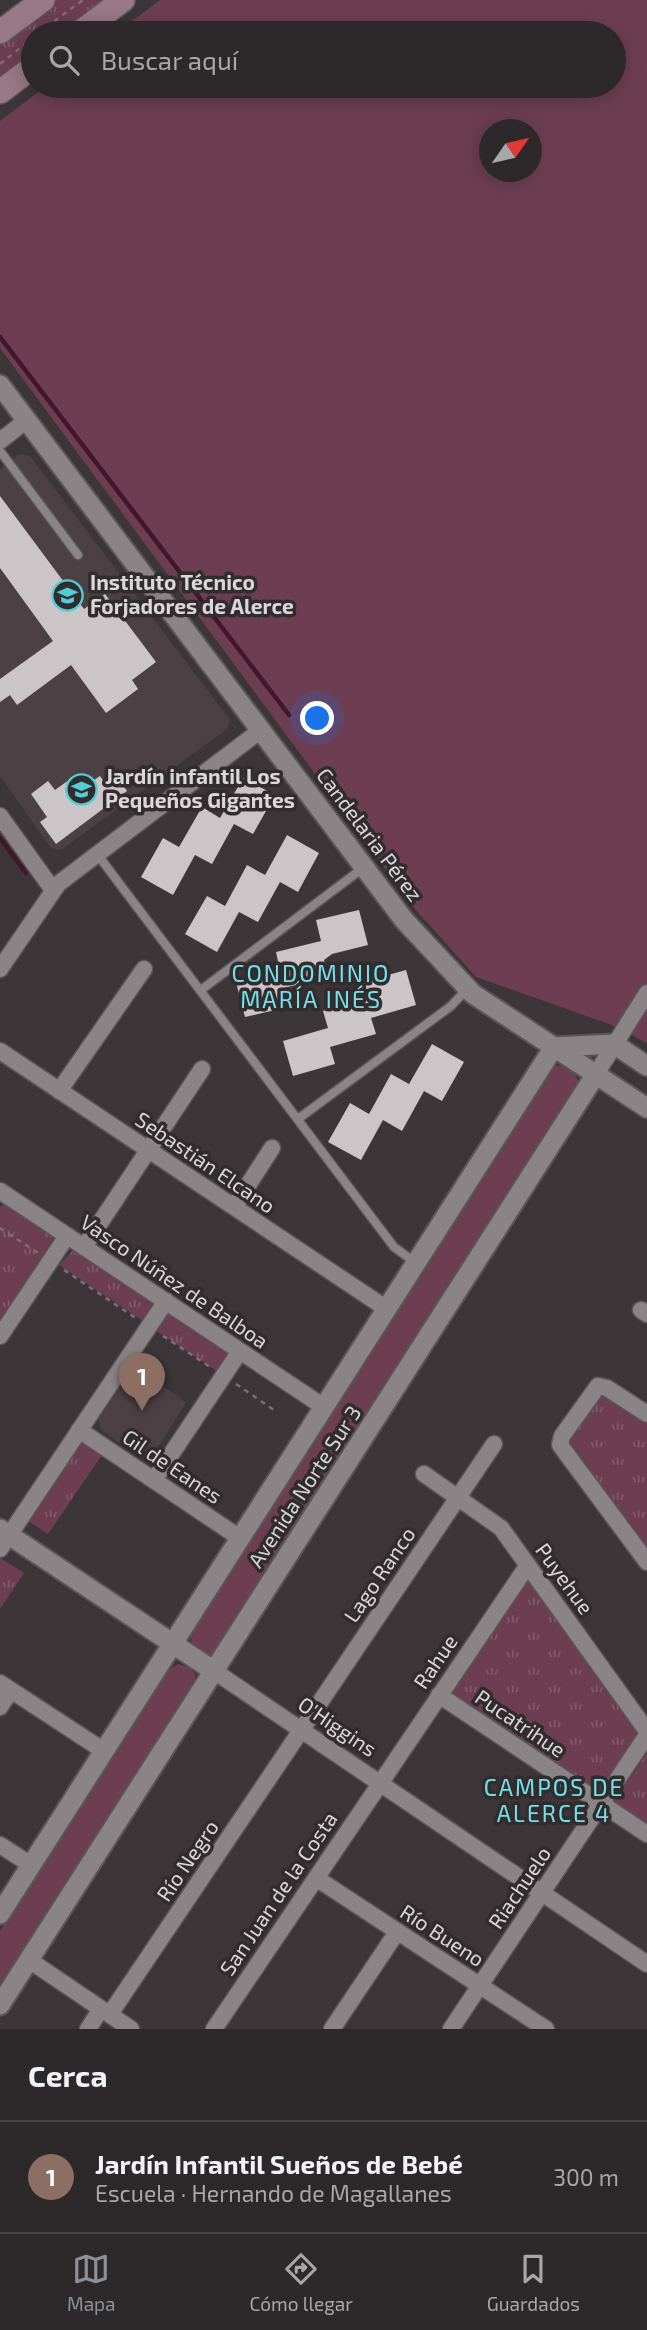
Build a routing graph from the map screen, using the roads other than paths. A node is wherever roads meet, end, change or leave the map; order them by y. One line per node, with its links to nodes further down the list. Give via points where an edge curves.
1 (43, 0): 4 (main road)
2 (123, 0): 3 (main road)
3 (95, 21)
4 (0, 32)
5 (21, 76): 6 (main road)
6 (0, 92)
7 (0, 385): 8 (street, Candelaria Pérez)
8 (27, 421): 9 (street); 12 (street, Candelaria Pérez)
9 (0, 441)
10 (0, 451): 11 (lane)
11 (78, 555)
12 (261, 730): 14 (street); 15 (street, Candelaria Pérez)
13 (0, 816): 16 (street)
14 (97, 854): 16 (street); 20 (lane)
15 (365, 868): 19 (street, Candelaria Pérez, via 404,920); 20 (lane)
16 (52, 890): 17 (street)
17 (0, 969)
18 (144, 969): 28 (street)
19 (467, 989): 23 (street, Candelaria Pérez); 30 (lane, via 451,1006)
20 (201, 990): 30 (lane)
21 (647, 993): 22 (street, Avenida Norte Sur 3)
22 (614, 1044): 23 (street); 25 (street); 27 (street, Avenida Norte Sur 3)
23 (554, 1047): 27 (street, Candelaria Pérez); 37 (street, Avenida Norte Sur 3)
24 (0, 1051): 28 (street, Sebastián Elcano)
25 (647, 1066)
26 (202, 1069): 32 (street)
27 (596, 1074): 29 (street, Candelaria Pérez); 54 (street, Avenida Norte Sur 3)
28 (59, 1091): 32 (street, Sebastián Elcano)
29 (647, 1108)
30 (298, 1119): 37 (lane, via 395,1249)
31 (272, 1149): 34 (street)
32 (149, 1150): 34 (street, Sebastián Elcano); 36 (street)
33 (2, 1195): 35 (street, Vasco Núñez de Balboa)
34 (234, 1207): 39 (street, Sebastián Elcano)
35 (67, 1236): 36 (street, Vasco Núñez de Balboa); 40 (street)
36 (84, 1247): 38 (street, Vasco Núñez de Balboa)
37 (416, 1263): 39 (street, Avenida Norte Sur 3)
38 (166, 1301): 41 (street, Vasco Núñez de Balboa); 44 (street)
39 (387, 1309): 42 (street, Avenida Norte Sur 3)
40 (0, 1336)
41 (240, 1351): 42 (street, Vasco Núñez de Balboa); 47 (street)
42 (324, 1407): 50 (street, Avenida Norte Sur 3)
43 (647, 1414): 51 (street, via 598,1386 560,1445)
44 (79, 1430): 47 (street, Gil de Eanes); 49 (street)
45 (494, 1444): 48 (street, Lago Ranco)
46 (424, 1474): 48 (street, Puyehue)
47 (154, 1480): 50 (street, Gil de Eanes)
48 (458, 1496): 52 (street, Puyehue, via 500,1528); 58 (street, Lago Ranco)
49 (3, 1537): 53 (street, O'Higgins)
50 (240, 1538): 53 (street, Avenida Norte Sur 3)
51 (647, 1562)
52 (528, 1565): 56 (street, Rahue); 59 (street, Puyehue)
53 (173, 1644): 54 (street, O'Higgins); 60 (street, Avenida Norte Sur 3)
54 (214, 1671): 58 (street, O'Higgins); 70 (street, Avenida Norte Sur 3)
55 (6, 1687): 57 (street); 60 (street)
56 (439, 1695): 61 (street, Rahue); 62 (street, Pucatrihue)
57 (0, 1707)
58 (300, 1730): 61 (street, O'Higgins); 74 (street, Río Negro)
59 (647, 1733): 62 (street, Riachuelo)
60 (104, 1751): 65 (street, Avenida Norte Sur 3)
61 (379, 1783): 66 (street, San Juan de la Costa); 67 (street, O'Higgins)
62 (601, 1804): 63 (street, Pucatrihue); 67 (street, Riachuelo)
63 (647, 1834)
64 (0, 1845): 65 (street)
65 (31, 1866): 68 (street, Avenida Norte Sur 3)
66 (316, 1878): 69 (street, Río Bueno); 77 (street, San Juan de la Costa)
67 (541, 1893): 71 (street, O'Higgins); 72 (street, Riachuelo)
68 (0, 1914)
69 (397, 1932): 72 (street, Río Bueno); 78 (street)
70 (29, 1960): 73 (street, Avenida Norte Sur 3); 74 (street)
71 (647, 1964)
72 (480, 1986): 79 (street, Riachuelo); 80 (street, Río Bueno)
73 (0, 2005)
74 (106, 2012): 75 (street, Río Negro); 76 (street)
75 (88, 2029)
76 (131, 2029)
77 (214, 2029)
78 (332, 2029)
79 (451, 2029)
80 (545, 2029)

